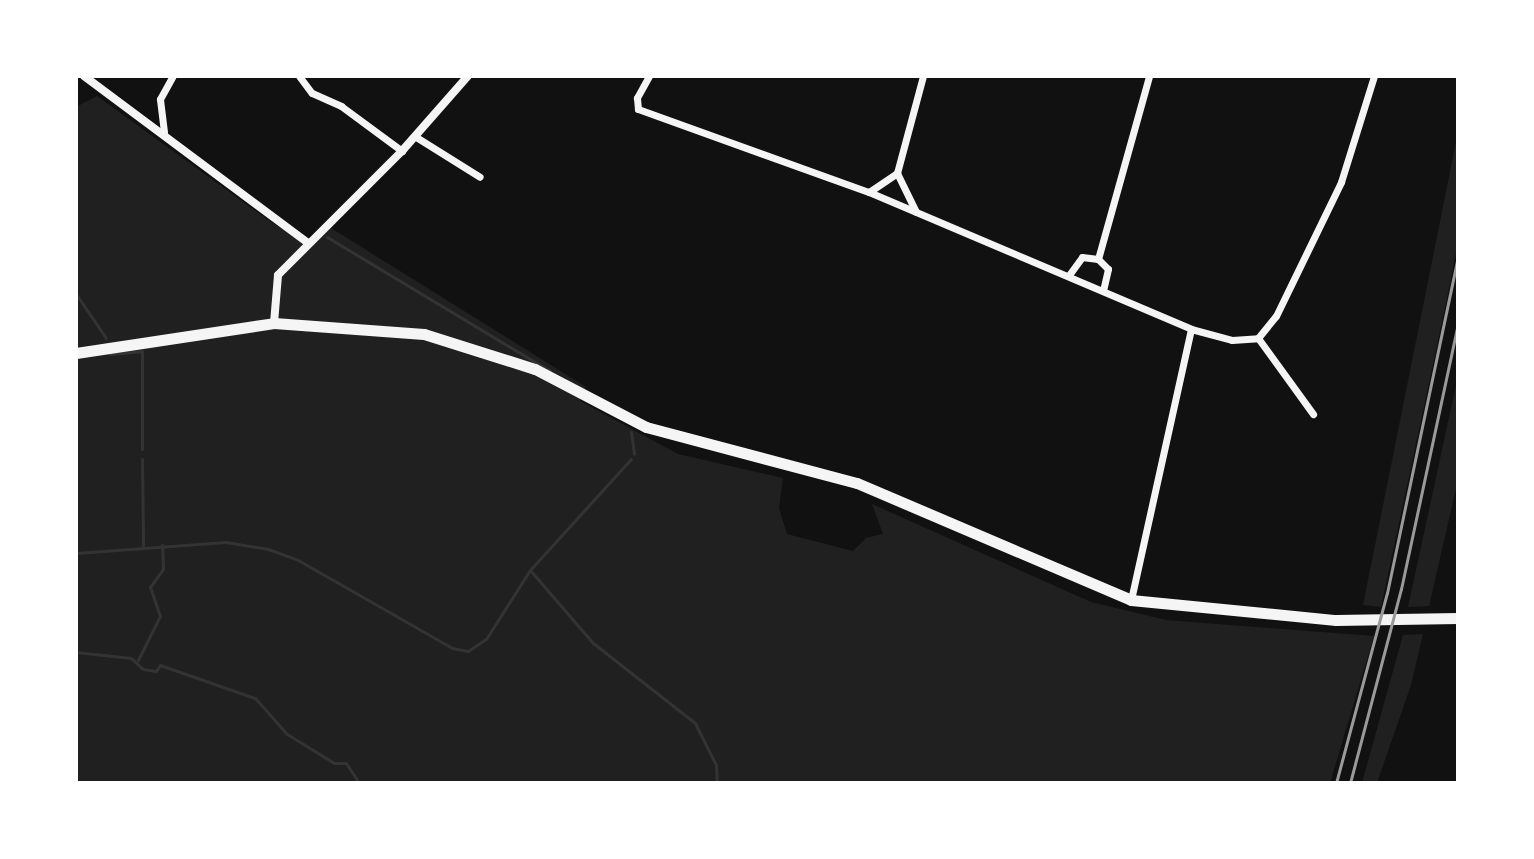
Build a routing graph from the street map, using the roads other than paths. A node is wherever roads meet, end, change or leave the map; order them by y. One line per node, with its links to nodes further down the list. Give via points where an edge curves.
1 (84, 76): 9 (street)
2 (173, 76): 9 (street, via 160,99)
3 (299, 76): 11 (street, via 312,93 341,106)
4 (468, 76): 10 (street)
5 (649, 76): 14 (street, via 637,98 638,109)
6 (923, 76): 12 (street)
7 (1149, 76): 17 (street)
8 (1374, 76): 22 (street, via 1341,182 1276,316)
9 (164, 132): 16 (street)
10 (416, 137): 11 (street); 13 (street)
11 (402, 151): 16 (street)
12 (897, 173): 14 (street); 15 (street)
13 (480, 177)
14 (869, 192): 15 (street)
15 (916, 212): 18 (street)
16 (307, 242): 20 (street, via 278,275)
17 (1098, 259): 18 (street, via 1082,257); 19 (street, via 1108,269)
18 (1069, 275): 19 (street)
19 (1103, 290): 21 (street)
20 (274, 323): 23 (main road); 25 (main road, via 424,334 535,369 646,427 857,483)
21 (1191, 329): 22 (street, via 1232,340); 25 (street)
22 (1258, 338): 24 (street)
23 (76, 353)
24 (1313, 414)
25 (1131, 600): 26 (main road, via 1336,620)
26 (1458, 618)

